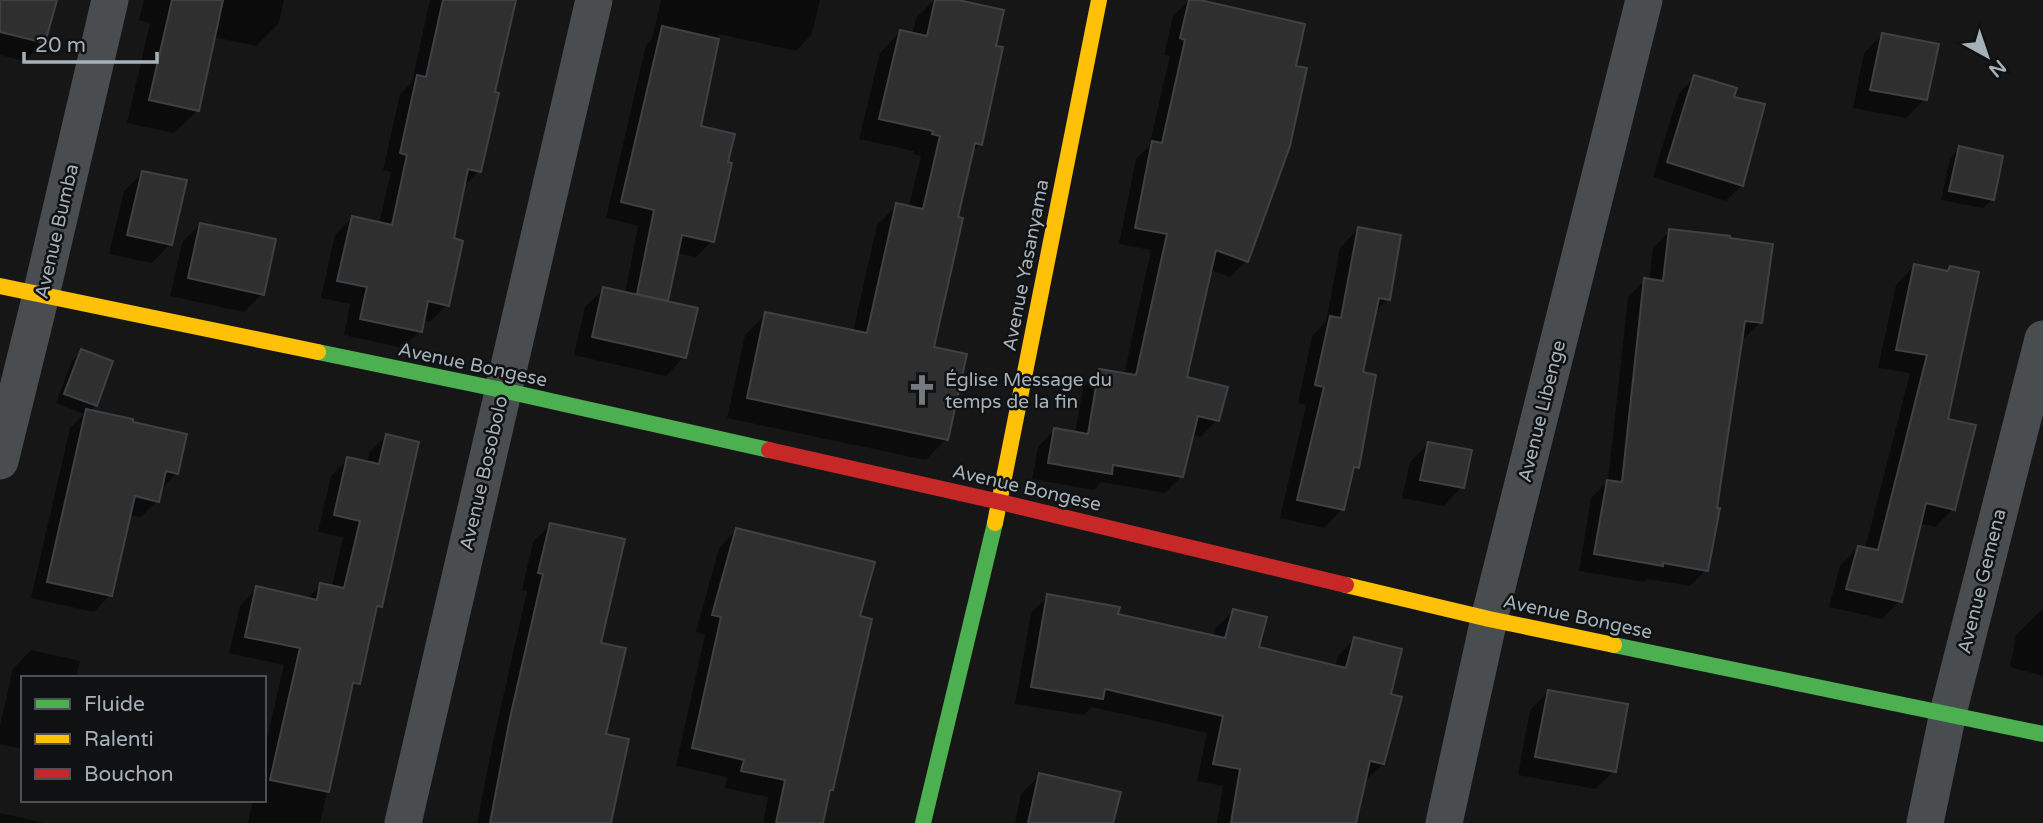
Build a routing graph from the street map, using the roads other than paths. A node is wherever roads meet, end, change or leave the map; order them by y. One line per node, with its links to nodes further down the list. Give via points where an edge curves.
1 (110, 0): 6 (street, Avenue Bumba)
2 (593, 0): 8 (street, Avenue Bosobolo)
3 (1099, 0): 10 (street, Avenue Yasanyama)
4 (1644, 0): 11 (street, Avenue Libenge)
5 (0, 286): 6 (street, Avenue Bongese)
6 (41, 296): 8 (street, Avenue Bongese); 9 (street, Avenue Bumba)
7 (2043, 340): 12 (street, Avenue Gemena)
8 (502, 390): 10 (street, Avenue Bongese); 14 (street, Avenue Bosobolo)
9 (0, 461)
10 (1000, 502): 11 (street, Avenue Bongese); 15 (street, Avenue Yasanyama)
11 (1489, 619): 12 (street, Avenue Bongese); 16 (street, Avenue Libenge)
12 (1948, 713): 13 (street, Avenue Bongese); 17 (street, Avenue Gemena)
13 (2043, 734)
14 (403, 823)
15 (923, 823)
16 (1444, 823)
17 (1925, 823)

